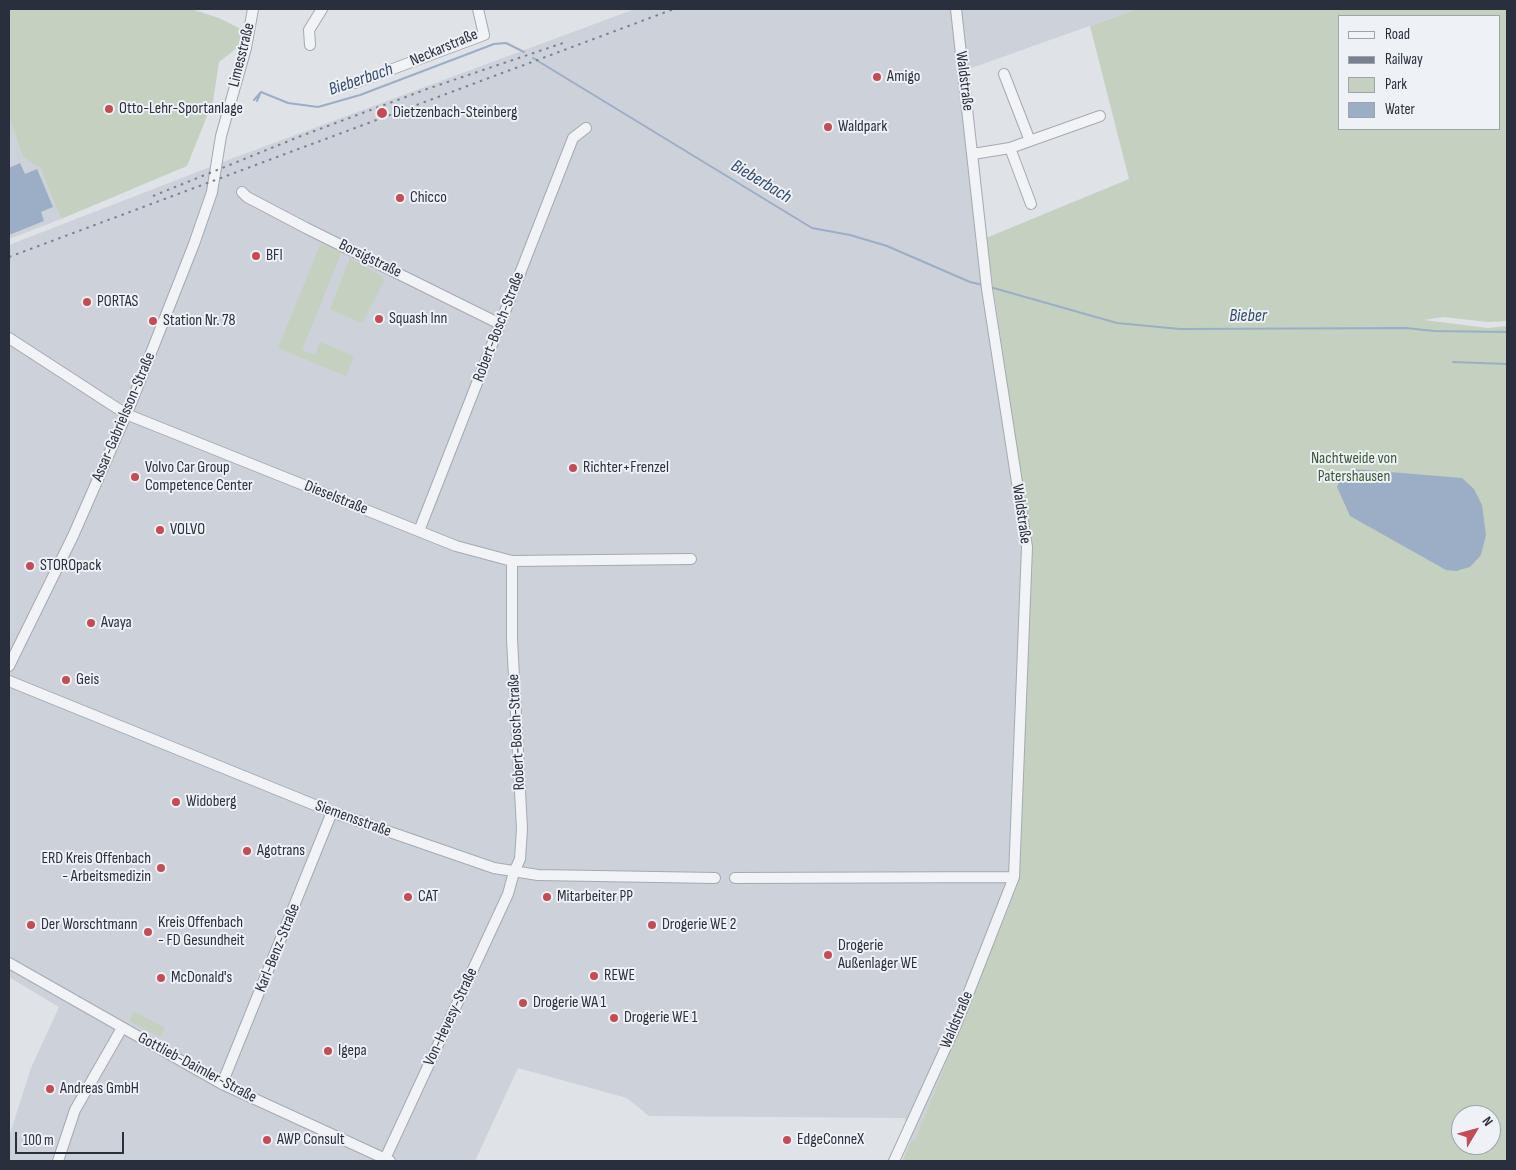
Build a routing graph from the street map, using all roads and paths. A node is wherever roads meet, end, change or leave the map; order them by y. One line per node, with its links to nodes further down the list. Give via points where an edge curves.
1 (252, 9): 13 (street, Limesstraße, via 246,48 221,136)
2 (322, 9): 5 (street, via 309,30)
3 (478, 9): 7 (street, Neckarstraße, via 484,35)
4 (956, 9): 12 (street, Waldstraße)
5 (310, 45)
6 (1004, 74): 10 (street)
7 (355, 83)
8 (1100, 116): 10 (street)
9 (586, 128): 16 (street, Robert-Bosch-Straße, via 573,138)
10 (1030, 142): 11 (street)
11 (1010, 148): 12 (street); 15 (street)
12 (973, 154): 26 (street, Waldstraße, via 986,285 1027,547)
13 (219, 159): 18 (street, Assar-Gabrielsson-Straße, via 194,244)
14 (242, 192): 16 (street, Borsigstraße, via 306,228)
15 (1031, 204)
16 (500, 324): 19 (street, Robert-Bosch-Straße)
17 (9, 338): 18 (street, Dieselstraße)
18 (126, 414): 19 (street, Dieselstraße); 22 (street, Assar-Gabrielsson-Straße, via 73,536)
19 (419, 531): 21 (street, Dieselstraße, via 456,546)
20 (690, 559): 21 (street, Dieselstraße)
21 (512, 561): 25 (street, Robert-Bosch-Straße, via 512,640 522,829 520,859)
22 (9, 666)
23 (9, 682): 24 (street, Siemensstraße)
24 (332, 812): 25 (street, Siemensstraße); 31 (street, Karl-Benz-Straße)
25 (514, 872): 27 (street, Siemensstraße); 32 (street, Von-Hevesy-Straße, via 508,894)
26 (1014, 877): 28 (street); 34 (street, Waldstraße, via 956,1024)
27 (715, 878)
28 (735, 878)
29 (9, 963): 30 (street, Gottlieb-Daimler-Straße)
30 (122, 1028): 31 (street, Gottlieb-Daimler-Straße); 33 (street, via 75,1110)
31 (222, 1084): 32 (street, Gottlieb-Daimler-Straße)
32 (387, 1160)
33 (58, 1161)
34 (894, 1161)

